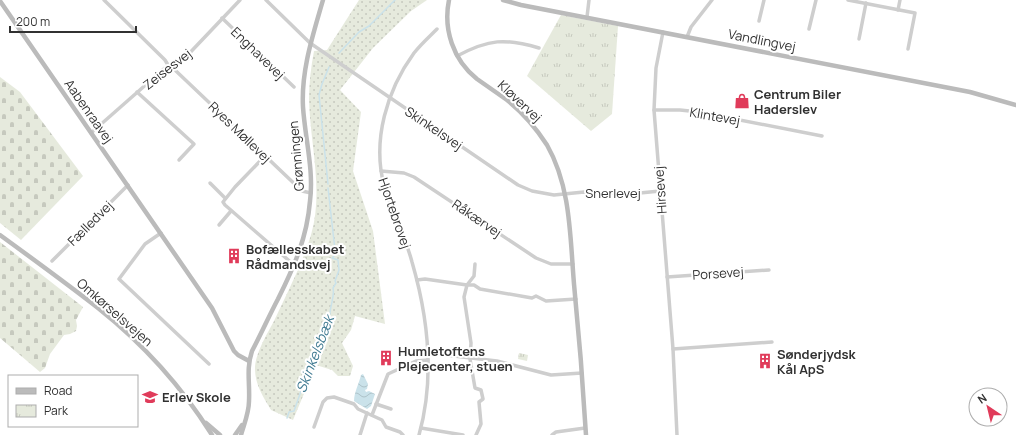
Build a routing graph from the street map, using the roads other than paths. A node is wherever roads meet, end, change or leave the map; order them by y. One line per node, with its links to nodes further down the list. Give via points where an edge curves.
1 (104, 0): 28 (street)
2 (240, 0): 17 (street, Zeisesvej)
3 (266, 0): 24 (street, Skinkelsvej)
4 (323, 0): 24 (street, Grønningen)
5 (449, 0): 27 (street, Kløvervej, via 448,29)
6 (503, 0): 16 (street, Vandlingvej)
7 (589, 0): 16 (street)
8 (712, 0): 22 (street, via 691,27)
9 (764, 0): 18 (street)
10 (816, 0): 20 (street)
11 (848, 0): 14 (street)
12 (900, 0): 15 (street)
13 (0, 1): 35 (street, Aabenraavej)
14 (866, 3): 15 (street); 23 (street)
15 (898, 10): 26 (street, via 915,13)
16 (587, 17): 21 (street, Vandlingvej)
17 (222, 18): 29 (street, Zeisesvej, via 183,60); 30 (street, Enghavevej)
18 (759, 21)
19 (437, 29): 32 (street, Hjortebrovej, via 405,68)
20 (809, 29)
21 (663, 32): 22 (street, Vandlingvej); 34 (street, Hirsevej, via 656,68)
22 (687, 37): 33 (street, Vandlingvej, via 970,92)
23 (859, 39)
24 (310, 43): 32 (street, Skinkelsvej); 43 (street, Grønningen, via 303,95)
25 (539, 48): 27 (street, via 508,41 493,42 479,45)
26 (908, 49)
27 (457, 56): 44 (street, Kløvervej, via 476,78 507,100 537,130 554,159)
28 (168, 65): 29 (street, Zeisesvej); 31 (street, Zeisesvej)
29 (174, 65): 37 (street, Ryes Møllevej, via 176,71)
30 (294, 87)
31 (137, 92): 35 (street, Zeisesvej); 38 (street, via 194,144)
32 (391, 99): 39 (street, Hjortebrovej, via 380,136); 44 (street, Skinkelsvej, via 518,185 544,194)
33 (1016, 105)
34 (654, 110): 36 (street, Klintevej, via 700,112); 42 (street, Hirsevej)
35 (91, 134): 41 (street, Aabenraavej)
36 (822, 136)
37 (265, 156): 43 (street, Ryes Møllevej, via 302,191); 45 (street)
38 (178, 160)
39 (381, 171): 52 (street, Råkærvej, via 404,173 414,177 536,258 551,264); 56 (street, Hjortebrovej)
40 (210, 184): 45 (street)
41 (128, 185): 48 (street, Aabenraavej); 50 (street, Fælledvej)
42 (660, 191): 44 (street, Snerlevej, via 630,194); 55 (street, Hirsevej)
43 (311, 193): 53 (street, Grønningen, via 304,238)
44 (566, 194): 52 (street, Kløvervej)
45 (225, 198): 46 (street, via 224,205)
46 (231, 211): 47 (street); 53 (street)
47 (219, 225)
48 (161, 233): 64 (street, Aabenraavej, via 212,308 234,351); 65 (street, via 145,244 119,280)
49 (0, 235): 71 (street, Omkørselsvejen, via 99,309 130,336)
50 (52, 261)
51 (475, 264): 57 (street, via 474,276)
52 (573, 264): 58 (street, Kløvervej)
53 (294, 265): 64 (street, Grønningen)
54 (769, 270): 55 (street, Porsevej)
55 (667, 277): 60 (street, Hirsevej)
56 (417, 280): 57 (street); 61 (street, Hjortebrovej, via 425,316)
57 (466, 285): 58 (street, via 532,298 540,296 542,300); 62 (street, via 464,297 471,343)
58 (576, 299): 66 (street, Kløvervej)
59 (772, 342): 60 (street)
60 (673, 349): 87 (street, Hirsevej)
61 (428, 353): 62 (street); 63 (street, Hjortebrovej)
62 (470, 359): 66 (street, via 497,361 551,374); 84 (street, via 475,388 481,390 483,399 479,402 481,424)
63 (428, 360): 67 (street, via 416,361 388,374); 74 (street, Hjortebrovej, via 425,407)
64 (249, 361): 72 (street, Grønningen, via 249,402)
65 (210, 364)
66 (582, 372): 75 (street, Kløvervej)
67 (376, 404): 68 (street); 70 (street)
68 (391, 409)
69 (367, 413): 70 (street); 73 (street, via 354,404 334,397 327,398 323,402); 80 (street)
70 (372, 415): 81 (street, via 382,420 386,427)
71 (203, 420): 76 (street, Omkørselsvejen); 77 (street, Omkørselsvejen)
72 (245, 420): 78 (street, Grønningen); 79 (street, Grønningen)
73 (314, 427)
74 (420, 428): 82 (street, Hjortebrovej); 83 (street)
75 (585, 428): 85 (street, via 556,432); 86 (street, Kløvervej)
76 (212, 435)
77 (220, 435)
78 (235, 435)
79 (241, 435)
80 (360, 435)
81 (403, 435)
82 (419, 435)
83 (463, 435)
84 (476, 435)
85 (552, 435)
86 (586, 435)
87 (677, 435)

